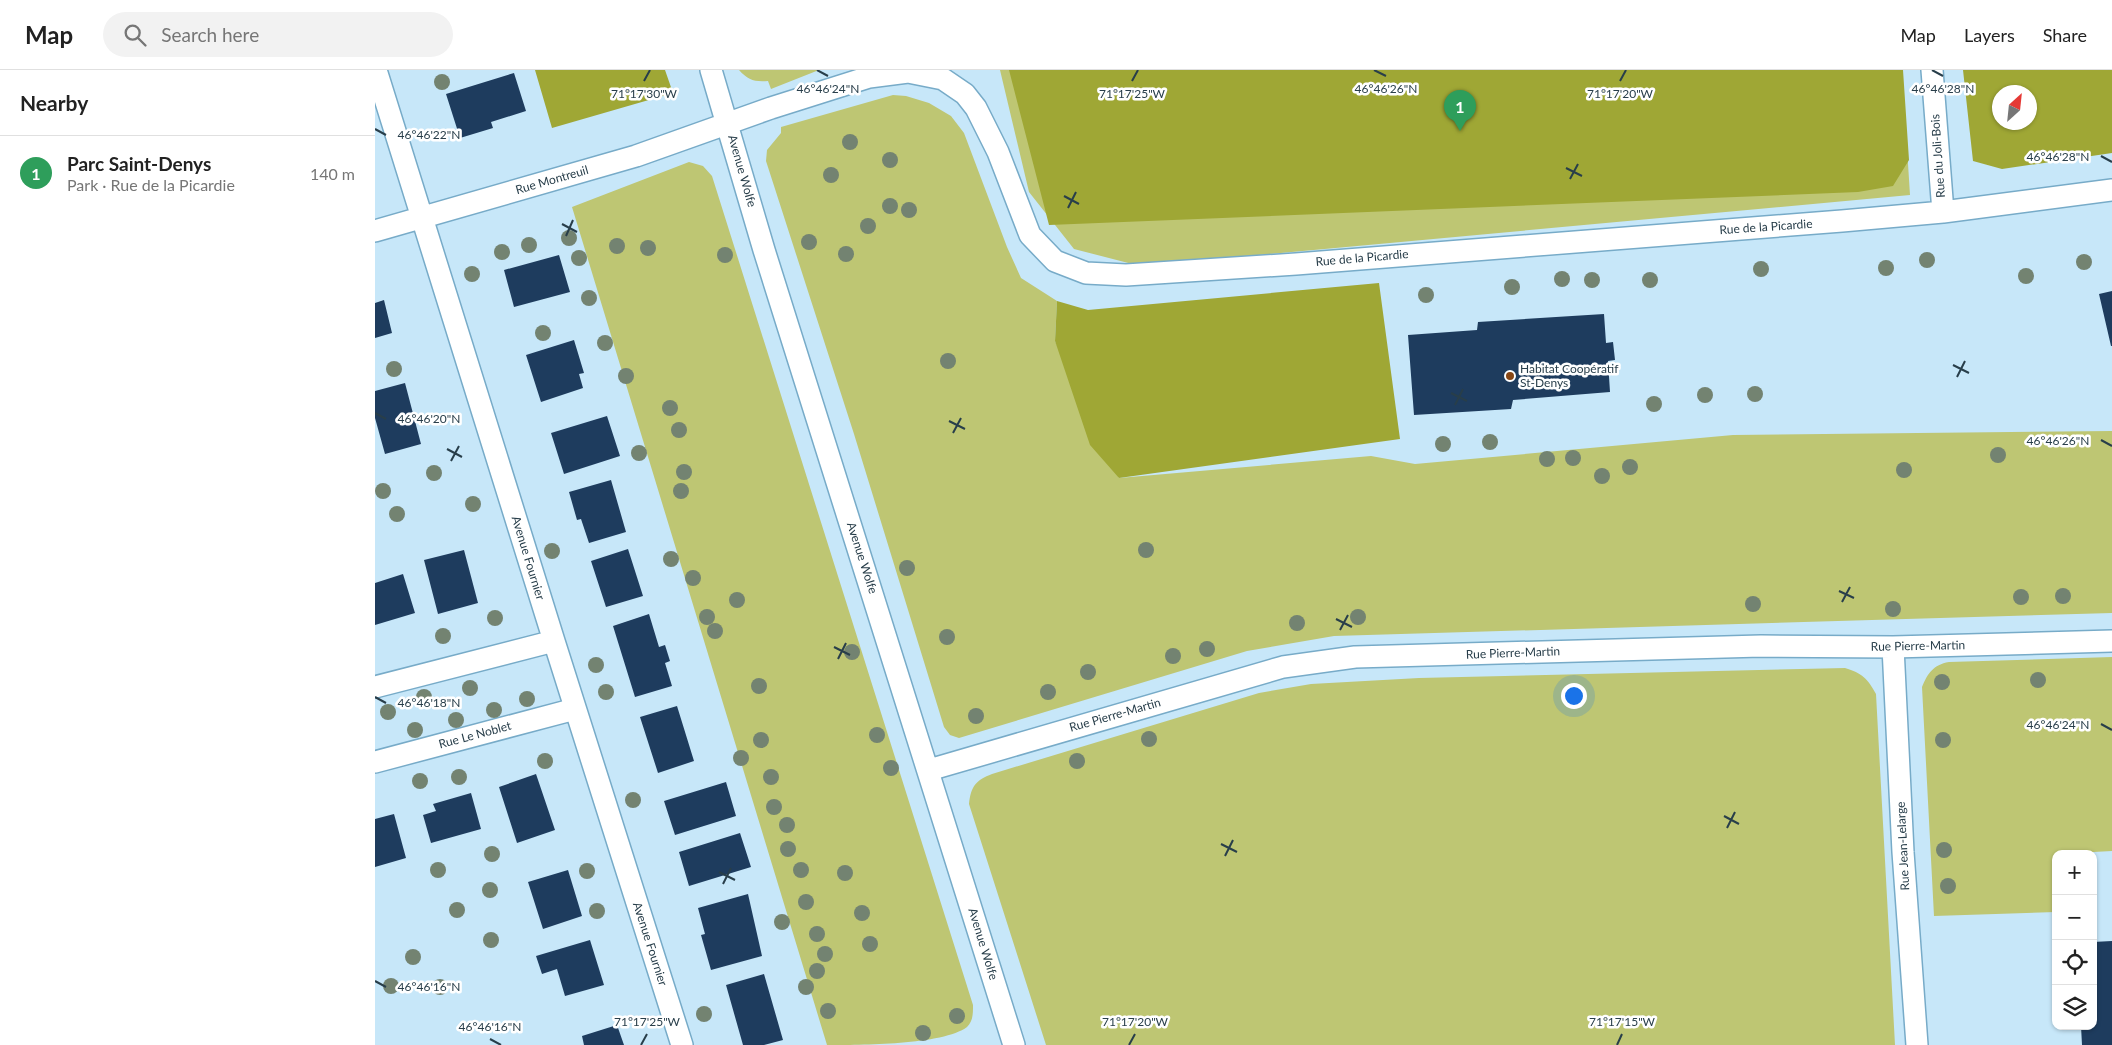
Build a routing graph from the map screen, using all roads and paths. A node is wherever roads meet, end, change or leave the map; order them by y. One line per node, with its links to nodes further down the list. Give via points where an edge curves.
1 (376, 70): 7 (street, Avenue Fournier)
2 (711, 70): 4 (street, Avenue Wolfe)
3 (1932, 70): 6 (street, Rue du Joli-Bois)
4 (728, 125): 6 (street, Rue de la Picardie, via 869,77 908,72 943,79 965,94 976,108 998,152 1030,235 1055,262 1086,273 1126,275 1296,264); 7 (street, Rue Montreuil, via 636,156); 15 (street, Avenue Wolfe, via 764,250)
5 (2112, 190): 6 (street, Rue de la Picardie)
6 (1943, 212)
7 (423, 218): 8 (street, Rue Montreuil); 9 (street, Avenue Fournier)
8 (375, 232)
9 (553, 641): 12 (street); 13 (street, Avenue Fournier)
10 (2112, 641): 11 (street, Rue Pierre-Martin)
11 (1893, 647): 15 (street, Rue Pierre-Martin, via 1761,646 1355,657 1283,667); 18 (street, Rue Jean-Lelarge)
12 (375, 687)
13 (575, 709): 14 (street, Rue Le Noblet); 16 (street, Avenue Fournier)
14 (375, 762)
15 (929, 770): 17 (street, Avenue Wolfe)
16 (682, 1045)
17 (1014, 1045)
18 (1917, 1045)

